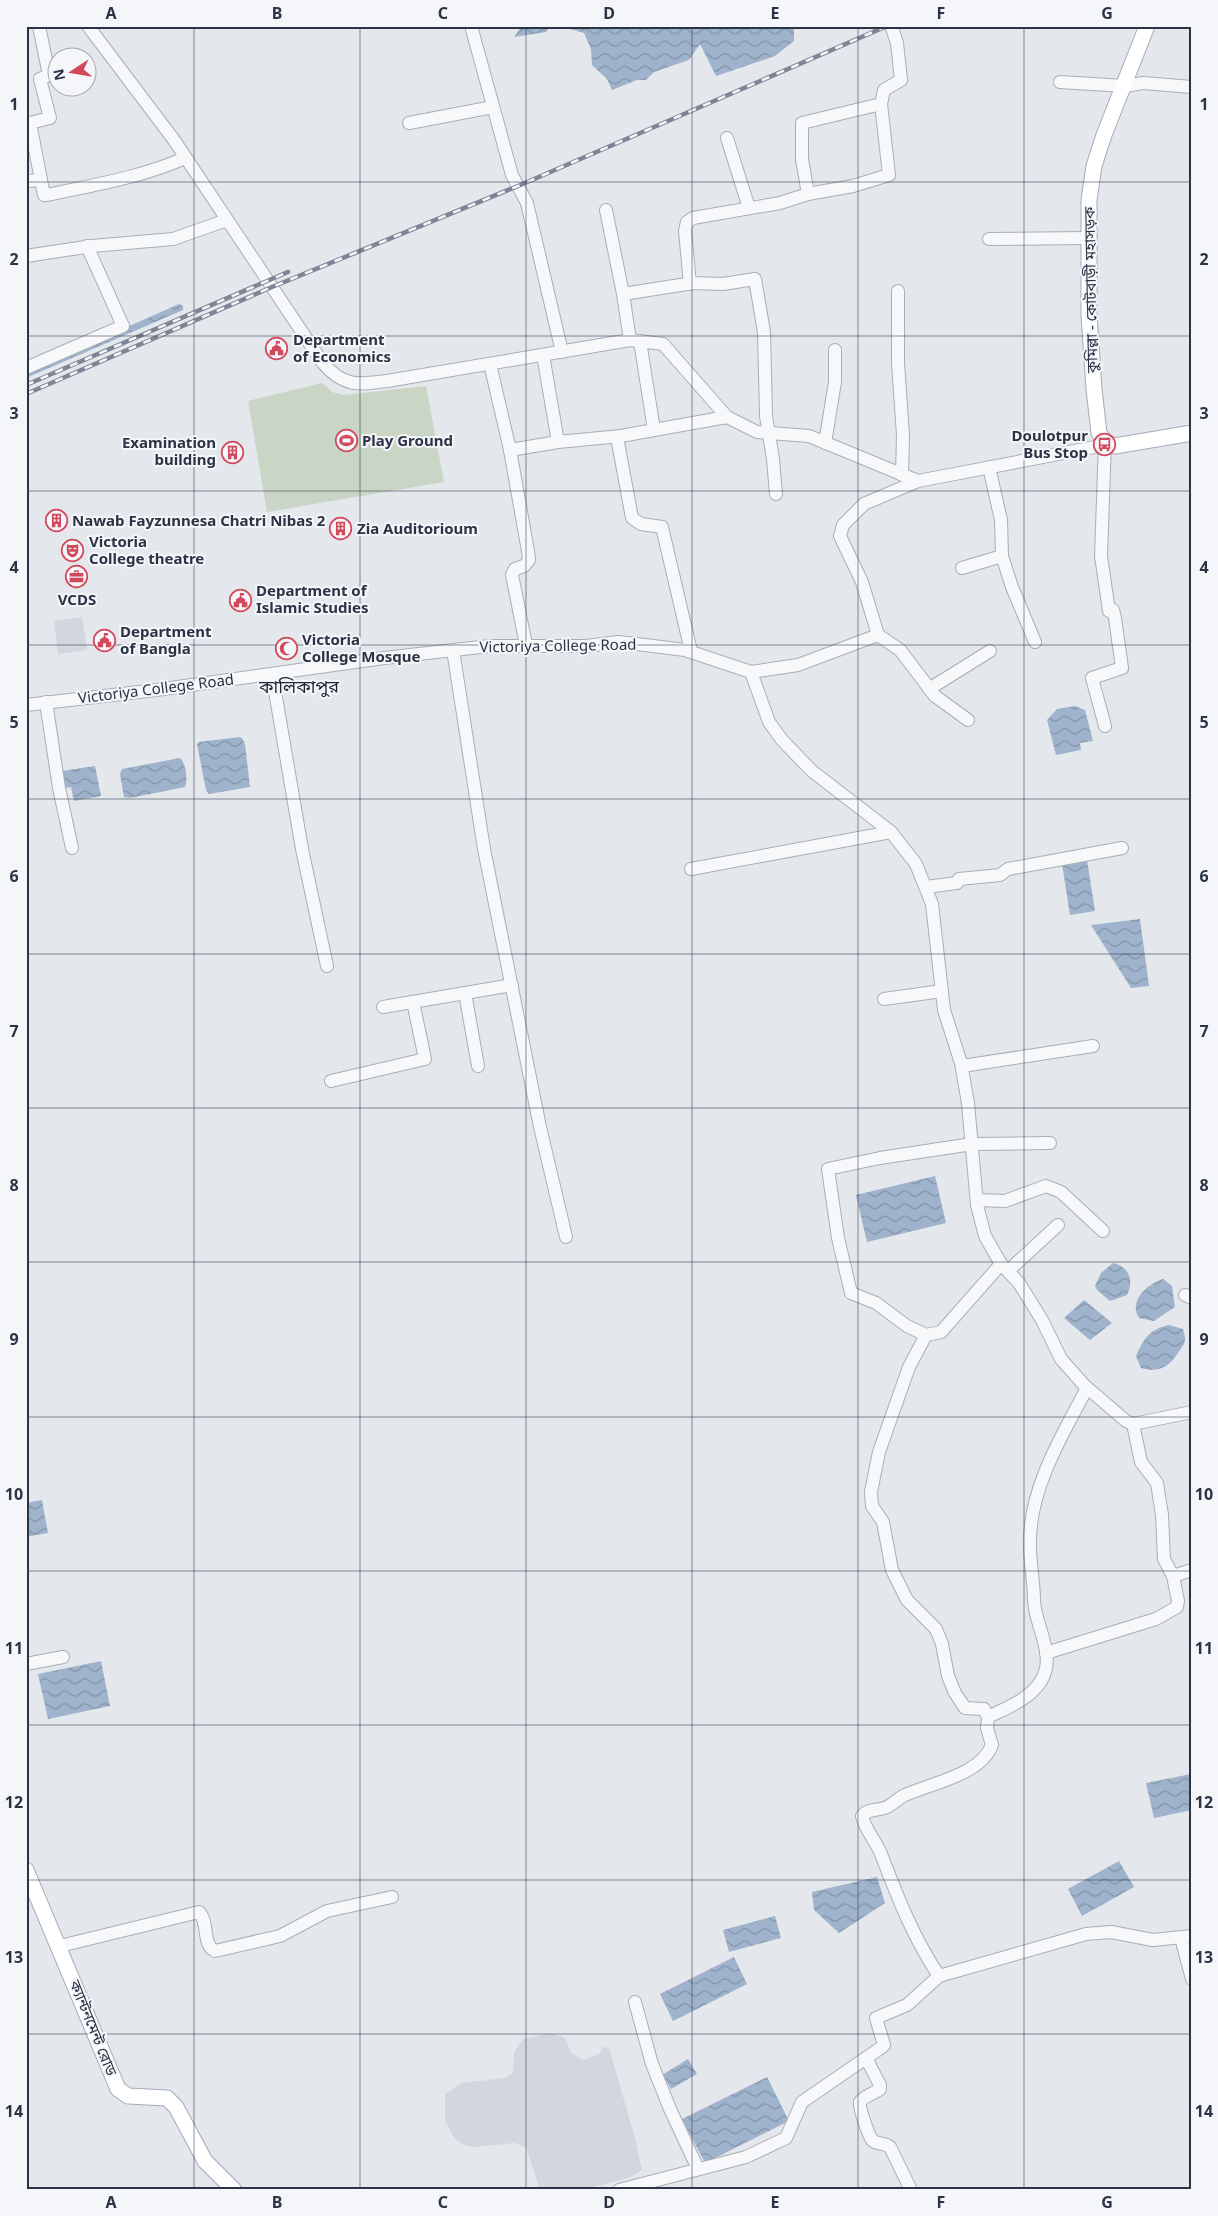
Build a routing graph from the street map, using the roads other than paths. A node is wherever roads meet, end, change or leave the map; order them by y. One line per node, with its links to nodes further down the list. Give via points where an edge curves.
1 (39, 26): 14 (street, via 49,75 40,79 50,118 30,123)
2 (88, 26): 13 (street)
3 (471, 26): 10 (street)
4 (894, 26): 9 (street, via 901,80 884,90)
5 (1147, 26): 7 (main road, কুমিল্লা - কোটবাড়ী মহাসড়ক)
6 (1060, 82): 7 (street)
7 (1125, 86): 8 (street, via 1143,83); 20 (main road, কুমিল্লা - কোটবাড়ী মহাসড়ক, via 1094,166)
8 (1192, 88)
9 (881, 104): 16 (street, via 802,123 802,159); 16 (street, via 889,174 853,186)
10 (492, 107): 11 (street); 29 (street, via 512,175 528,203)
11 (409, 123)
12 (727, 138): 17 (street)
13 (185, 158): 14 (street, via 135,176 47,195 44,195); 19 (street)
14 (41, 180): 15 (street)
15 (26, 181)
16 (808, 194): 17 (street)
17 (749, 208): 24 (street, via 687,222)
18 (606, 210): 26 (street)
19 (228, 220): 22 (street, via 173,239); 31 (street, via 322,362 346,382 365,384)
20 (1088, 238): 21 (street); 39 (main road, কুমিল্লা - কোটবাড়ী মহাসড়ক, via 1094,389 1099,433)
21 (989, 239)
22 (87, 246): 23 (street); 32 (street, via 122,326)
23 (26, 256)
24 (690, 284): 26 (street); 35 (street, via 723,284 755,279 764,332 766,416)
25 (898, 291): 43 (street)
26 (623, 294): 27 (street)
27 (635, 340): 29 (street); 33 (street, via 663,344); 34 (street)
28 (836, 350): 40 (street, via 835,382)
29 (562, 352): 30 (street)
30 (543, 355): 31 (street); 38 (street)
31 (490, 364): 41 (street)
32 (26, 368)
33 (727, 417): 34 (street); 35 (street, via 758,432)
34 (654, 430): 37 (street)
35 (770, 433): 40 (street, via 809,436); 45 (street)
36 (1192, 433): 39 (main road, via 1115,446)
37 (617, 436): 38 (street); 52 (street, via 632,518 641,524 662,527)
38 (558, 442): 41 (street)
39 (1105, 442): 42 (street, via 1100,446); 60 (street, via 1101,556 1122,668 1092,678)
40 (825, 443): 43 (street)
41 (510, 450): 50 (street, via 529,560 515,569 512,575)
42 (989, 467): 44 (street); 46 (street, via 1001,520)
43 (902, 475): 44 (street)
44 (918, 481): 48 (street, via 864,504 840,530 842,544 862,582)
45 (776, 494)
46 (1002, 556): 47 (street); 49 (street)
47 (962, 568)
48 (878, 635): 54 (street, Victoriya College Road, via 798,665); 56 (street, via 900,650)
49 (1035, 642)
50 (526, 646): 51 (street, Victoriya College Road); 52 (street, Victoriya College Road, via 586,646 618,642)
51 (453, 650): 55 (street, Victoriya College Road); 67 (street, via 484,849)
52 (691, 651): 54 (street, Victoriya College Road)
53 (990, 651): 56 (street)
54 (751, 672): 61 (street, via 769,722 782,740 812,771)
55 (272, 674): 57 (street, Victoriya College Road); 66 (street, via 302,849)
56 (929, 689): 59 (street)
57 (46, 702): 58 (street, Victoriya College Road); 62 (street)
58 (26, 705)
59 (968, 720)
60 (1105, 726)
61 (891, 832): 64 (street); 65 (street, via 916,864)
62 (72, 848)
63 (1122, 848): 65 (street, via 1008,869 1000,875 959,879 957,883)
64 (691, 869)
65 (926, 887): 68 (street, via 932,904)
66 (327, 966)
67 (512, 985): 69 (street); 82 (street)
68 (942, 991): 70 (street); 75 (street, via 944,1010)
69 (465, 993): 71 (street); 74 (street)
70 (884, 999)
71 (413, 1002): 72 (street); 76 (street, via 425,1059)
72 (383, 1007)
73 (1093, 1046): 75 (street)
74 (478, 1066)
75 (962, 1066): 78 (street)
76 (330, 1081)
77 (1050, 1143): 78 (street)
78 (972, 1144): 79 (street); 84 (street, via 828,1169 850,1293 876,1303 907,1326)
79 (977, 1200): 81 (street, via 1005,1201 1046,1186 1061,1192); 83 (street, via 985,1236)
80 (1058, 1225): 83 (street)
81 (1103, 1231)
82 (566, 1237)
83 (1005, 1268): 84 (street, via 941,1332); 85 (street, via 1042,1320 1060,1359)
84 (926, 1335): 93 (street, via 909,1367 879,1452 871,1492 872,1506 883,1522 892,1570 906,1600 936,1629 955,1693 965,1708 984,1709)
85 (1087, 1388): 87 (street); 90 (street, via 1056,1449 1035,1502 1030,1539 1031,1563 1034,1603)
86 (1192, 1412): 87 (street)
87 (1133, 1424): 89 (street, via 1141,1462 1156,1483 1162,1515 1164,1559)
88 (1192, 1570): 89 (street)
89 (1173, 1576): 90 (street, via 1178,1601 1173,1610 1156,1619)
90 (1046, 1654): 93 (street, via 1041,1681 1020,1701)
91 (63, 1657): 92 (street)
92 (26, 1664)
93 (988, 1717): 99 (street, via 987,1728 992,1745 980,1762 940,1783 904,1796 886,1808 862,1816 902,1909)
94 (26, 1870): 95 (main road, ক্যান্টনমেন্ট রোড)
95 (30, 1886): 98 (main road, ক্যান্টনমেন্ট রোড)
96 (392, 1897): 98 (street, via 327,1911 280,1936 215,1951 210,1948 204,1919 199,1912)
97 (1187, 1937): 99 (street, via 1153,1940 1111,1932 1086,1934); 100 (street)
98 (60, 1946): 104 (main road, ক্যান্টনমেন্ট রোড, via 118,2089 128,2096 167,2098 176,2107 205,2161)
99 (939, 1976): 102 (street, via 907,2005 876,2018 884,2045)
100 (1192, 1980)
101 (635, 2002): 103 (street, via 652,2064)
102 (866, 2058): 103 (street, via 802,2102 786,2138 746,2157); 106 (street, via 880,2085 880,2089 862,2101 860,2107 870,2138 890,2146)
103 (698, 2169): 105 (street)
104 (234, 2190)
105 (619, 2190)
106 (911, 2190)

